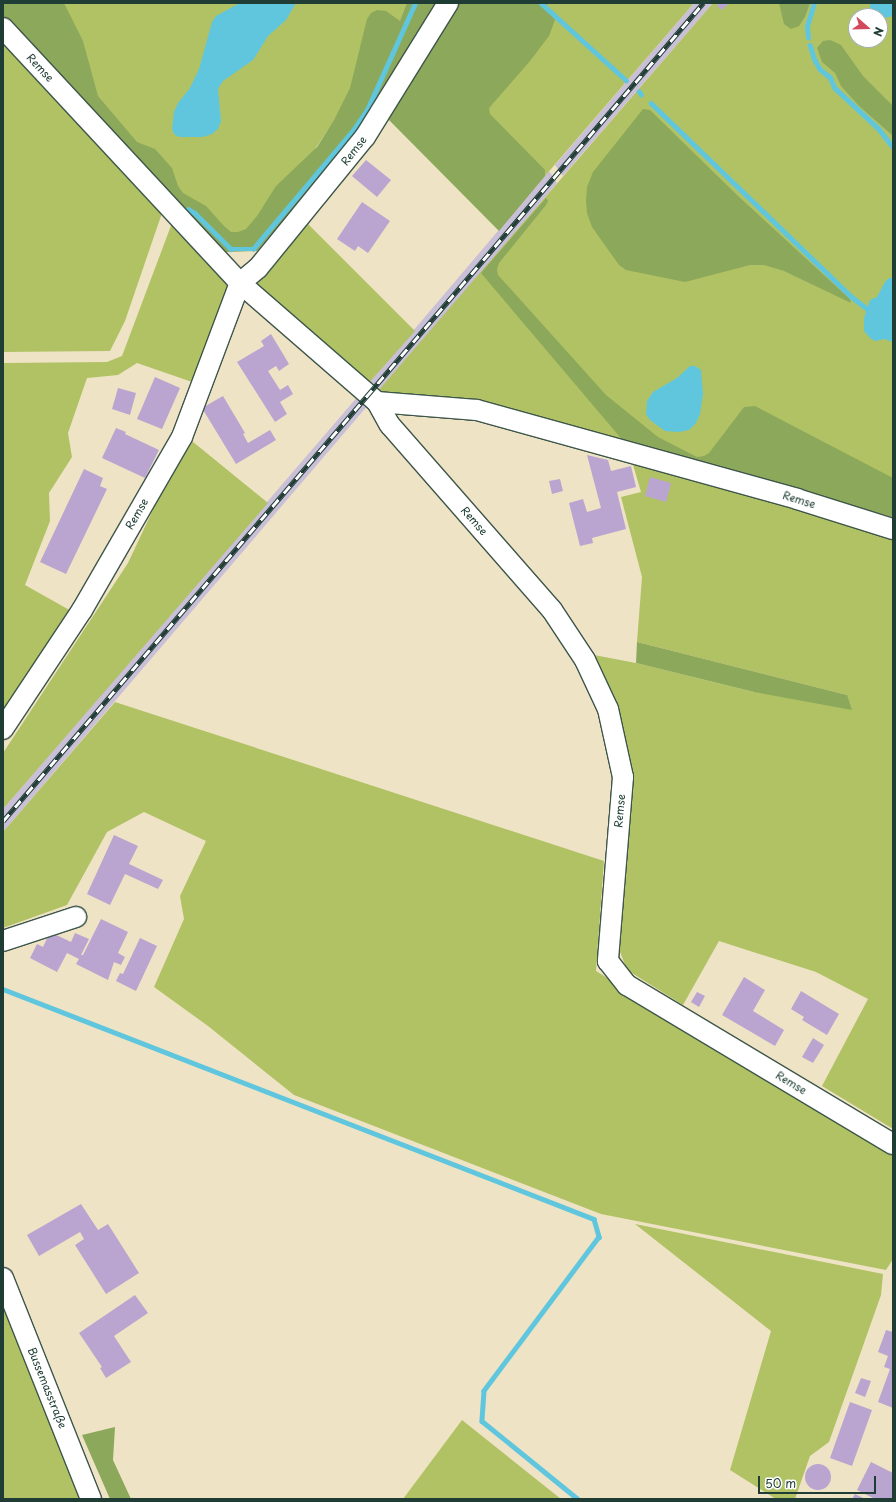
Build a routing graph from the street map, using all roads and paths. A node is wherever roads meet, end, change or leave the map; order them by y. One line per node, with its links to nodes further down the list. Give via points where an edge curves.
1 (448, 3): 3 (street, Remse, via 365,137 258,268)
2 (3, 28): 3 (street, Remse)
3 (240, 283): 4 (street, Remse); 6 (street, Remse, via 182,437 82,610)
4 (377, 402): 5 (street, Remse, via 478,410 797,498); 9 (street, Remse, via 390,425 552,610 585,660 608,709 623,777 608,961 627,985)
5 (893, 530)
6 (3, 729)
7 (76, 917): 8 (street)
8 (3, 941)
9 (893, 1144)
10 (3, 1278): 11 (street, Bussemasstraße)
11 (91, 1499)

